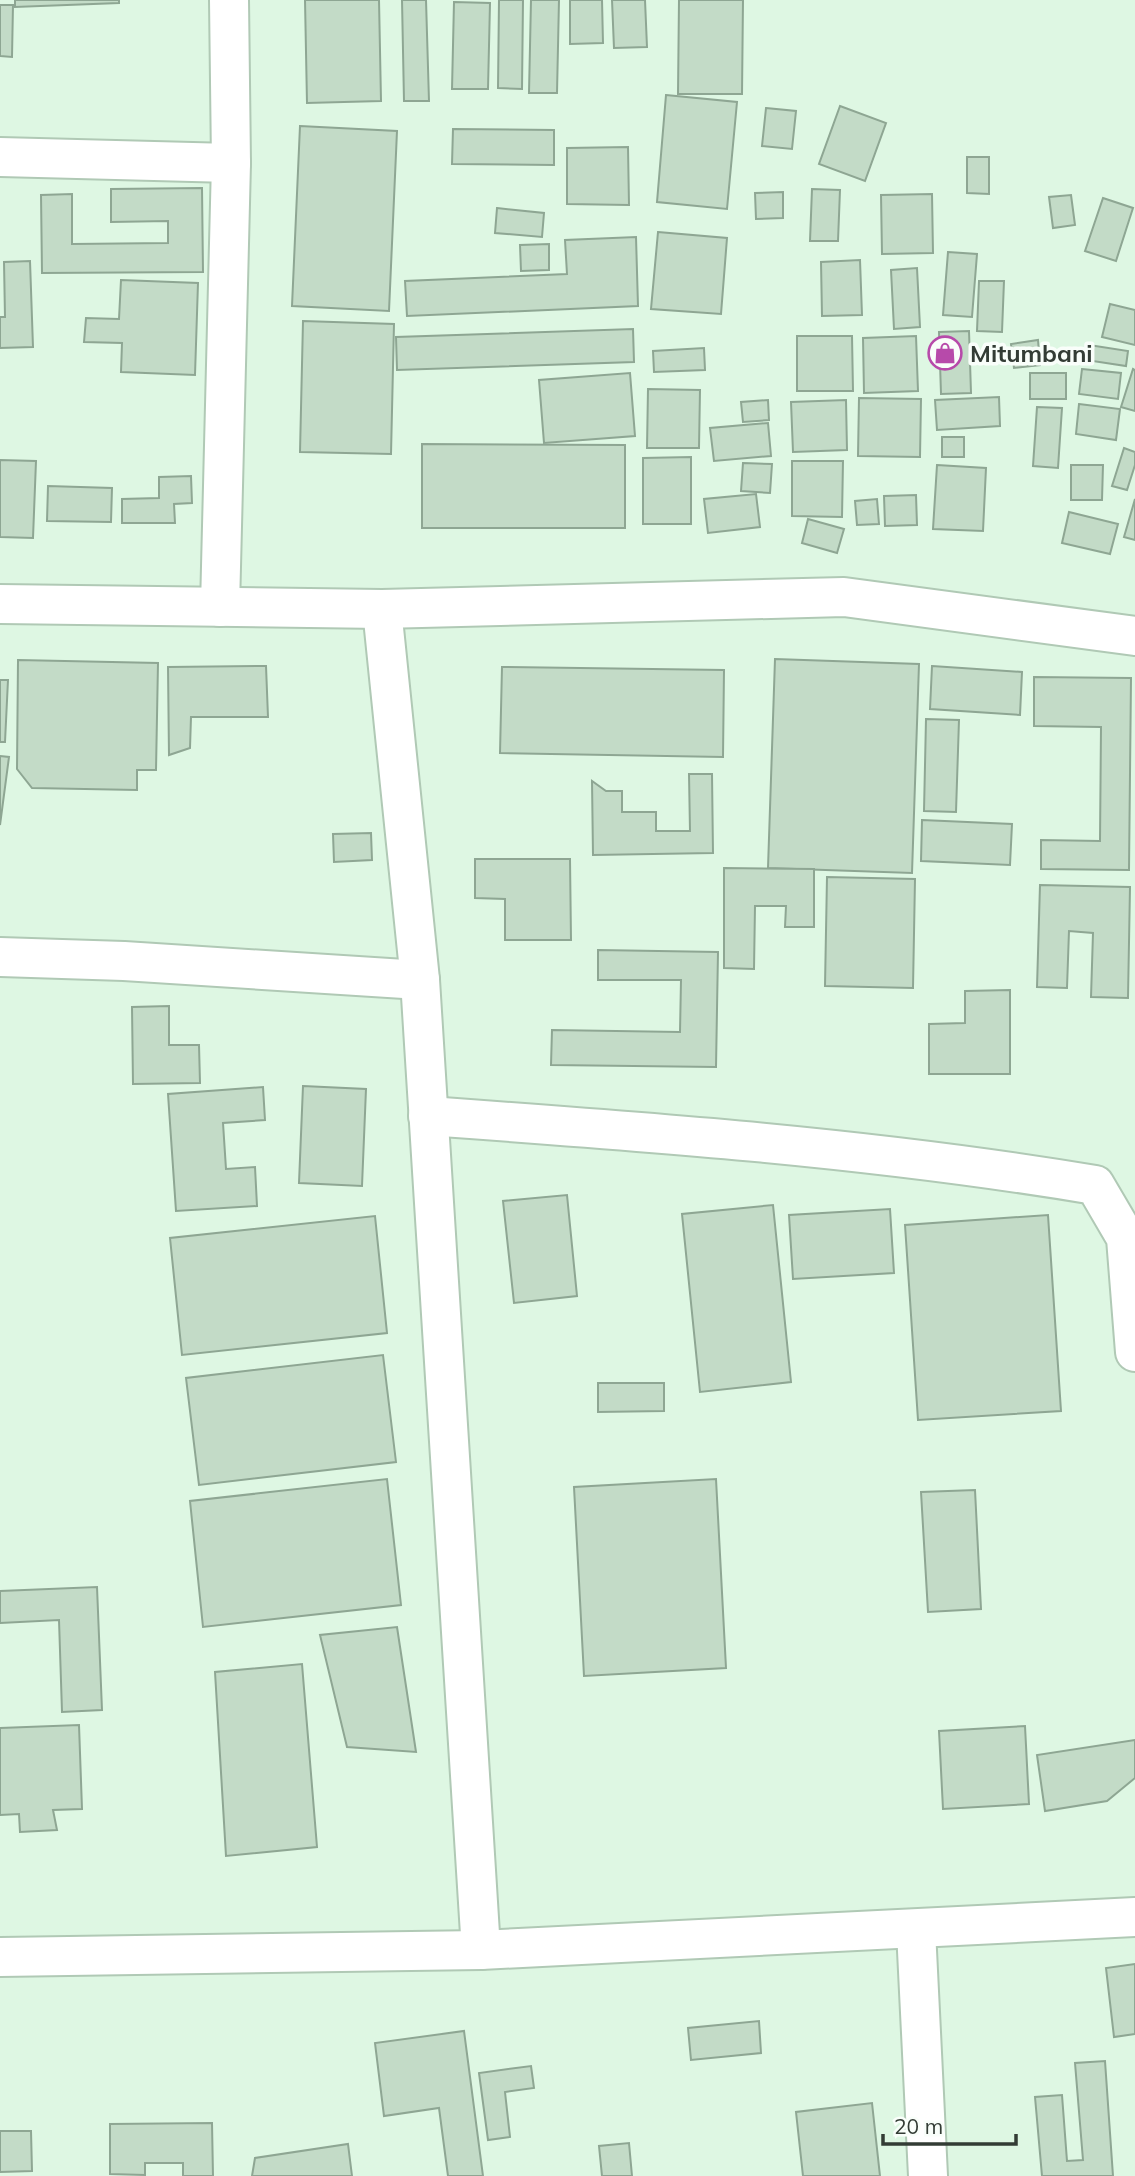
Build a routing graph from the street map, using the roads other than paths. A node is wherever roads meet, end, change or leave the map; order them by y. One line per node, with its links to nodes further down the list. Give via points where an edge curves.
1 (229, 0): 3 (street)
2 (0, 157): 3 (street)
3 (231, 163): 5 (street)
4 (0, 604): 5 (street)
5 (220, 607): 6 (street)
6 (382, 609): 7 (street, via 844,597); 9 (street)
7 (1135, 636)
8 (0, 957): 9 (street)
9 (420, 980): 10 (street)
10 (428, 1116): 11 (street, via 746,1139 1095,1185 1126,1238); 14 (street)
11 (1135, 1352)
12 (1135, 1917): 13 (street)
13 (916, 1930): 14 (street); 16 (street)
14 (481, 1950): 15 (street)
15 (0, 1956)
16 (928, 2176)

